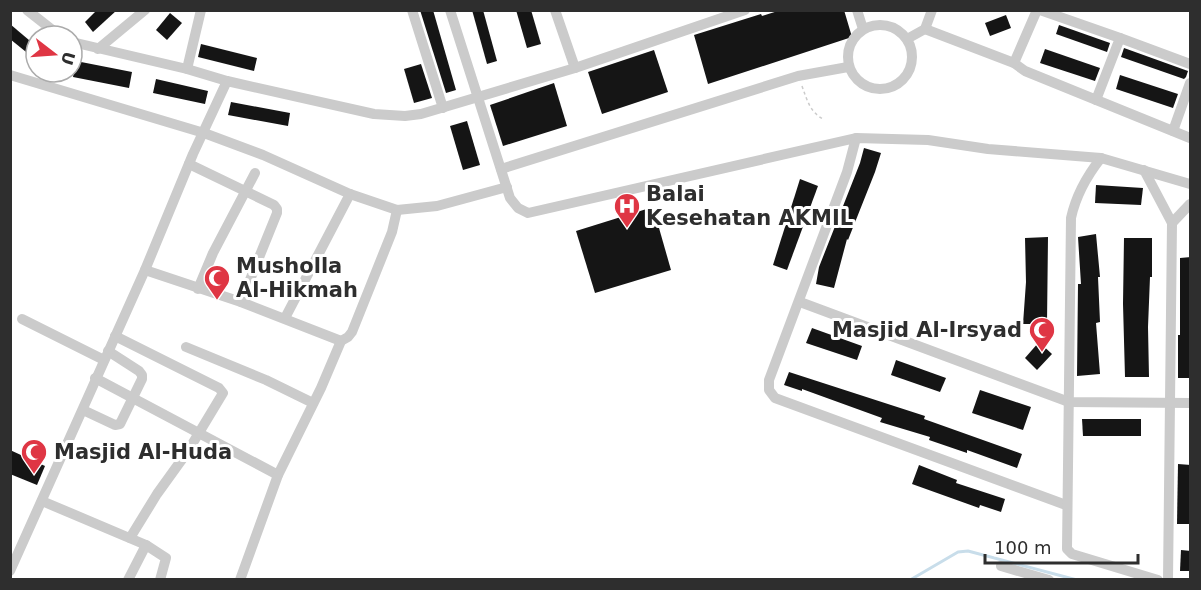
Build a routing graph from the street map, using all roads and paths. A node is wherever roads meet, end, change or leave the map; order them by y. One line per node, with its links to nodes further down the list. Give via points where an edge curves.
1 (27, 10): 11 (street)
2 (144, 10): 17 (street)
3 (201, 10): 22 (street)
4 (412, 10): 29 (street)
5 (450, 10): 27 (street)
6 (555, 10): 21 (street)
7 (745, 10): 21 (street)
8 (857, 10): 12 (street)
9 (932, 10): 13 (street)
10 (1039, 10): 14 (street); 18 (street)
11 (45, 24)
12 (863, 29): 15 (street, via 890,26); 20 (street, via 850,44)
13 (925, 29): 15 (street); 18 (street)
14 (1120, 38): 19 (street); 28 (street)
15 (907, 39): 20 (street, via 912,57 910,69 896,86 885,90 869,88)
16 (84, 45): 17 (street)
17 (98, 49): 22 (street)
18 (1014, 63): 28 (street)
19 (1191, 64)
20 (848, 67): 24 (street)
21 (575, 68): 27 (street)
22 (188, 69): 25 (street)
23 (10, 75): 32 (street)
24 (798, 76): 30 (path, via 809,106); 37 (street)
25 (227, 81): 29 (street, via 374,114 405,116); 32 (street)
26 (1191, 83): 31 (street)
27 (478, 97): 29 (street); 37 (street)
28 (1096, 100): 31 (street)
29 (443, 108)
30 (823, 119)
31 (1173, 131): 34 (street)
32 (202, 136): 36 (street); 42 (street, via 264,155)
33 (856, 138): 35 (street, via 928,140); 43 (street, via 528,213 522,212); 50 (street)
34 (1191, 138)
35 (1101, 158): 38 (street); 59 (street, via 1075,200 1071,218)
36 (191, 159): 41 (street); 47 (street)
37 (501, 169): 43 (street)
38 (1144, 170): 40 (street); 46 (street)
39 (255, 173): 41 (street)
40 (1191, 184)
41 (245, 192): 48 (street); 49 (street, via 277,211)
42 (350, 194): 45 (street); 51 (street)
43 (510, 196): 45 (street, via 456,200)
44 (1191, 204): 46 (street)
45 (396, 214): 54 (street, via 352,332)
46 (1172, 223): 61 (street)
47 (145, 270): 48 (street); 53 (street)
48 (198, 289): 49 (street)
49 (241, 302): 51 (street)
50 (800, 302): 59 (street); 67 (street, via 769,380 769,390 775,398)
51 (285, 318): 54 (street)
52 (22, 319): 56 (street)
53 (115, 336): 56 (street); 64 (street, via 219,388 223,393 221,400)
54 (341, 341): 60 (street)
55 (186, 347): 60 (street)
56 (106, 356): 57 (street); 58 (street, via 141,373)
57 (95, 378): 58 (street); 63 (street)
58 (132, 399): 63 (street, via 117,425); 64 (street)
59 (1069, 402): 61 (street); 67 (street)
60 (313, 403): 65 (street)
61 (1171, 403): 62 (street); 78 (street)
62 (1191, 403)
63 (83, 410): 66 (street)
64 (198, 434): 65 (street); 68 (street)
65 (278, 475): 75 (street)
66 (42, 501): 68 (street); 71 (street)
67 (1066, 505): 77 (street, via 1066,549 1072,555)
68 (130, 538): 69 (street)
69 (146, 545): 73 (street); 74 (street, via 165,558)
70 (1001, 566): 72 (street)
71 (10, 571)
72 (1016, 575): 76 (street)
73 (128, 579)
74 (160, 579)
75 (240, 579)
76 (1049, 579)
77 (1158, 579)
78 (1168, 579)

